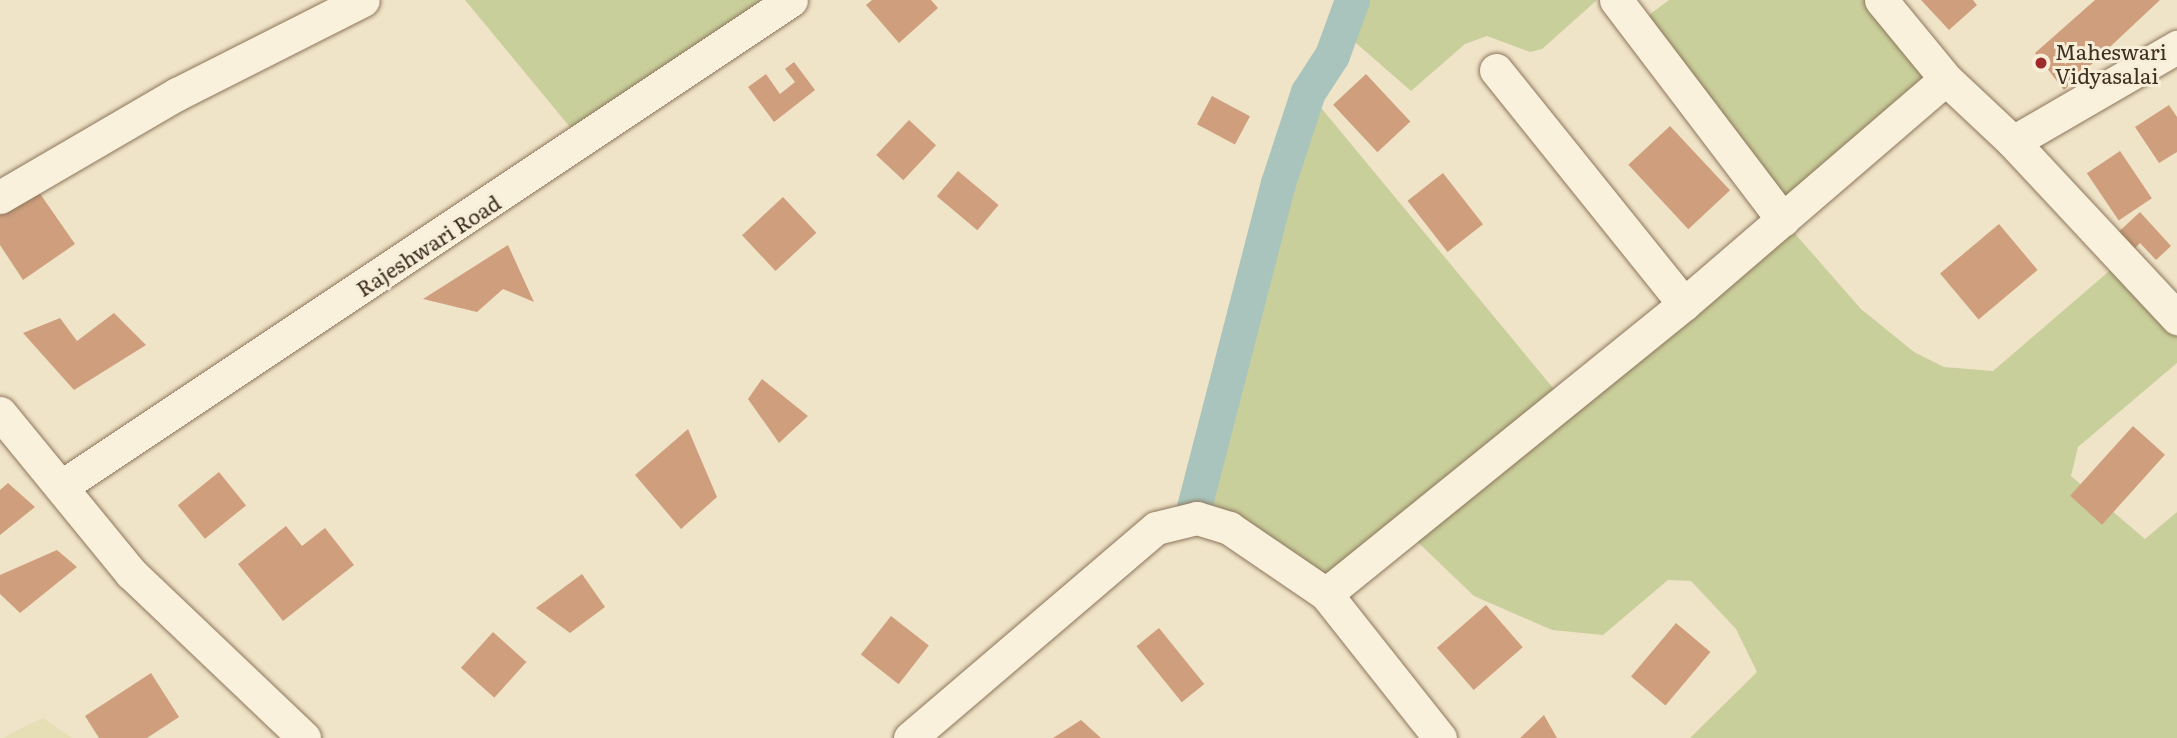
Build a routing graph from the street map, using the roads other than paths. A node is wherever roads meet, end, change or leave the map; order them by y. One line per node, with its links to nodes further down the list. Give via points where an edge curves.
1 (363, 0): 9 (street, via 177,94)
2 (1616, 0): 10 (street)
3 (1881, 0): 7 (street)
4 (788, 1): 14 (street, Rajeshwari Road)
5 (2177, 47): 8 (street)
6 (1496, 70): 11 (street)
7 (1946, 79): 8 (street); 10 (street)
8 (2013, 142): 12 (street)
9 (0, 197)
10 (1783, 220): 11 (street)
11 (1684, 304): 15 (street)
12 (2177, 318)
13 (0, 412): 14 (street)
14 (62, 486): 16 (street, via 131,573)
15 (1326, 594): 17 (street, via 1229,528 1197,517 1156,528); 18 (street)
16 (304, 738)
17 (910, 738)
18 (1440, 738)

